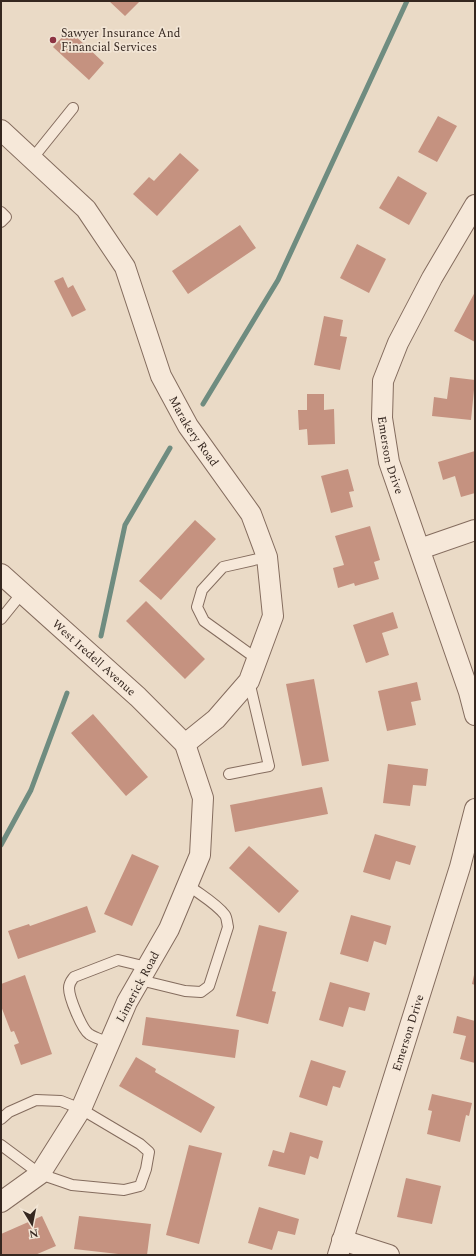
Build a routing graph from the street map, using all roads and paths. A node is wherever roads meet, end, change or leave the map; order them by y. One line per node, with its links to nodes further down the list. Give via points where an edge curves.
1 (73, 108): 3 (lane)
2 (1, 130): 3 (street, Marakery Road)
3 (32, 159): 9 (street, Marakery Road, via 86,209 125,267 161,376 188,426 251,514)
4 (475, 205): 8 (street, Emerson Drive, via 408,323 384,381 382,418 389,462)
5 (1, 212): 6 (lane, via 6,217)
6 (1, 222)
7 (475, 530): 8 (street)
8 (420, 550): 15 (street, Emerson Drive)
9 (267, 557): 13 (street, Marakery Road, via 273,616); 13 (lane, via 223,567 202,590 197,607 204,621)
10 (1, 574): 11 (street, West Iredell Avenue)
11 (22, 593): 12 (lane); 16 (street, West Iredell Avenue, via 138,697)
12 (1, 619)
13 (257, 660): 14 (street, Marakery Road)
14 (249, 681): 16 (street, Marakery Road, via 216,719); 17 (lane, via 269,766)
15 (475, 715)
16 (185, 744): 19 (street, Limerick Road, via 203,798 200,855)
17 (229, 774)
18 (475, 809): 27 (street, Emerson Drive, via 460,867)
19 (188, 885): 20 (street, Limerick Road, via 169,929); 20 (lane, via 216,906 227,920 228,927 209,986 201,992 185,991)
20 (144, 973): 21 (street, Limerick Road, via 127,1002); 21 (lane, via 118,960 74,977 69,983 71,997 84,1029)
21 (110, 1043): 22 (street, Limerick Road)
22 (81, 1110): 23 (lane, via 61,1101 36,1100 9,1112); 25 (street, Limerick Road); 25 (lane, via 140,1144 149,1152 140,1186 124,1190 72,1185)
23 (1, 1119)
24 (1, 1145): 25 (lane)
25 (40, 1174): 26 (street, Limerick Road)
26 (1, 1202)
27 (340, 1248): 28 (street)
28 (389, 1255)

